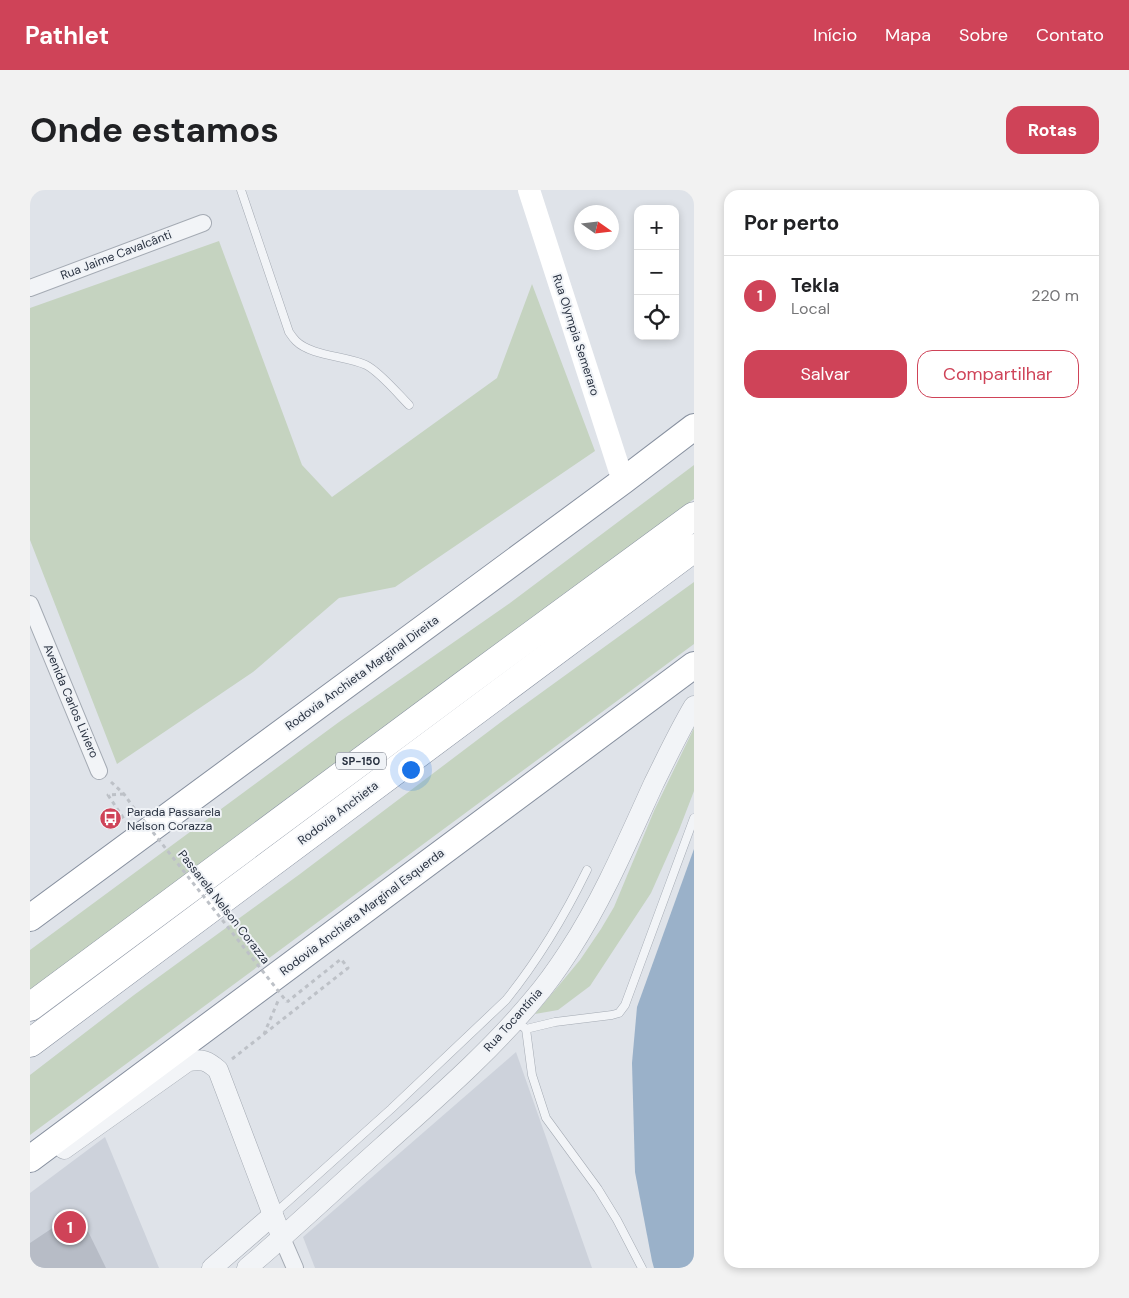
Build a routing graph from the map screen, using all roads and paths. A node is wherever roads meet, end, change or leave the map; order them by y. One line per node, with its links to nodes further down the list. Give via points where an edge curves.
1 (241, 190): 5 (lane, via 289,332 297,342 311,350 367,366)
2 (529, 190): 8 (main road, Rua Olympia Semeraro)
3 (203, 223): 4 (street, Rua Jaime Cavalcânti)
4 (30, 288)
5 (409, 405)
6 (694, 406): 7 (highway)
7 (689, 431): 8 (highway, Rodovia Anchieta Marginal Direita)
8 (623, 481): 18 (highway, Rodovia Anchieta Marginal Direita)
9 (694, 516): 20 (highway, SP-150)
10 (694, 548): 23 (highway, Rodovia Anchieta / SP-150)
11 (30, 604): 14 (street, Avenida Carlos Liviero)
12 (694, 665): 19 (highway, Rodovia Anchieta Marginal Esquerda)
13 (694, 706): 21 (street, Rua Tocantínia, via 586,923)
14 (100, 771)
15 (118, 810): 22 (path, Passarela Nelson Corazza, bridge, via 108,795 124,794 287,1002 341,959 348,968)
16 (694, 818): 21 (lane, via 626,1005 612,1015)
17 (587, 870): 26 (lane, Rua Tocantínia, via 561,922 506,1000 391,1110)
18 (30, 918)
19 (295, 962): 22 (path); 25 (highway, Rodovia Anchieta Marginal Esquerda)
20 (30, 1008)
21 (520, 1025): 27 (street, Rua Tocantínia, via 479,1058); 31 (lane, via 546,1118 618,1220)
22 (264, 1034): 24 (path)
23 (30, 1043)
24 (218, 1070): 25 (street, via 210,1062 188,1060 65,1149); 26 (street)
25 (33, 1157)
26 (273, 1215): 27 (street); 28 (street, Rua Tocantínia)
27 (282, 1238): 29 (street, Rua Tocantínia); 30 (street)
28 (212, 1268)
29 (247, 1268)
30 (295, 1268)
31 (642, 1268)

